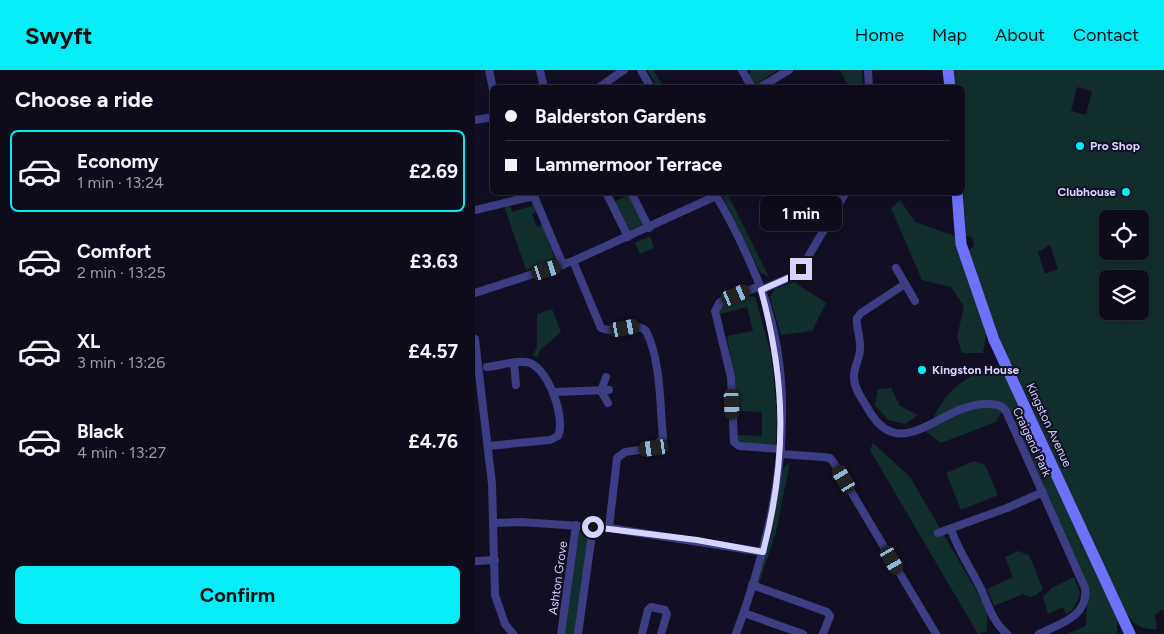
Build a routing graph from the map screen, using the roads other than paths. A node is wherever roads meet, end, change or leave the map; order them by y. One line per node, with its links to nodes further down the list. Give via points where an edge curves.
1 (489, 70): 9 (street)
2 (540, 70): 10 (street)
3 (624, 70): 11 (street)
4 (641, 70): 12 (street)
5 (742, 70): 13 (street)
6 (868, 70): 15 (street)
7 (948, 70): 16 (street)
8 (785, 71): 14 (street)
9 (492, 85)
10 (543, 85)
11 (602, 85)
12 (649, 85)
13 (750, 85)
14 (764, 85)
15 (869, 85)
16 (950, 85)
17 (490, 118): 18 (street)
18 (475, 120)
19 (608, 195): 27 (street)
20 (632, 195): 26 (street)
21 (713, 195): 26 (street)
22 (715, 195): 32 (street)
23 (844, 195): 32 (street, via 801,269 795,275)
24 (957, 195): 68 (street, Kingston Avenue, via 963,250 994,340)
25 (475, 210): 29 (street, via 534,196)
26 (649, 228): 27 (street)
27 (628, 236): 28 (street)
28 (573, 261): 29 (street); 49 (street, via 601,328 612,331 637,326 646,331 658,381 663,438 654,448 625,452 617,458)
29 (563, 265): 33 (street)
30 (896, 268): 31 (street)
31 (905, 284): 34 (street); 45 (street, Craigend Park, via 857,318 860,349 854,379 873,417 889,431 905,434 964,407 984,404 1003,407)
32 (761, 288): 44 (street, via 778,364); 44 (street, via 720,302 715,311 731,377 734,442 739,446)
33 (475, 293)
34 (915, 301)
35 (475, 339): 43 (street)
36 (514, 364): 37 (street); 39 (street); 41 (street, via 533,364)
37 (487, 367)
38 (606, 377): 40 (street)
39 (516, 384)
40 (605, 390): 41 (street); 42 (street)
41 (554, 392): 43 (street, via 560,427 557,436 550,440)
42 (607, 403)
43 (488, 446): 46 (street)
44 (781, 451): 52 (street); 65 (street, via 830,458)
45 (1043, 492): 50 (street, Craigend Park); 67 (street, Craigend Park, via 1086,597 1076,615)
46 (493, 523): 47 (street); 53 (street)
47 (576, 525): 48 (street); 58 (street, Ashton Grove)
48 (593, 527): 49 (street); 59 (street)
49 (609, 528): 52 (street)
50 (951, 529): 51 (street, Craigend Park); 66 (street, via 992,617)
51 (939, 533)
52 (763, 552): 55 (street)
53 (495, 560): 54 (street); 57 (street, via 495,595 499,611)
54 (475, 561)
55 (752, 585): 56 (street); 64 (street, via 827,612 830,616)
56 (743, 613): 62 (street); 63 (street)
57 (513, 634)
58 (561, 634)
59 (578, 634)
60 (642, 634): 61 (street, via 651,607 665,610 667,614)
61 (661, 634)
62 (736, 634)
63 (803, 634)
64 (823, 634)
65 (936, 634)
66 (1007, 634)
67 (1039, 634)
68 (1131, 634)

